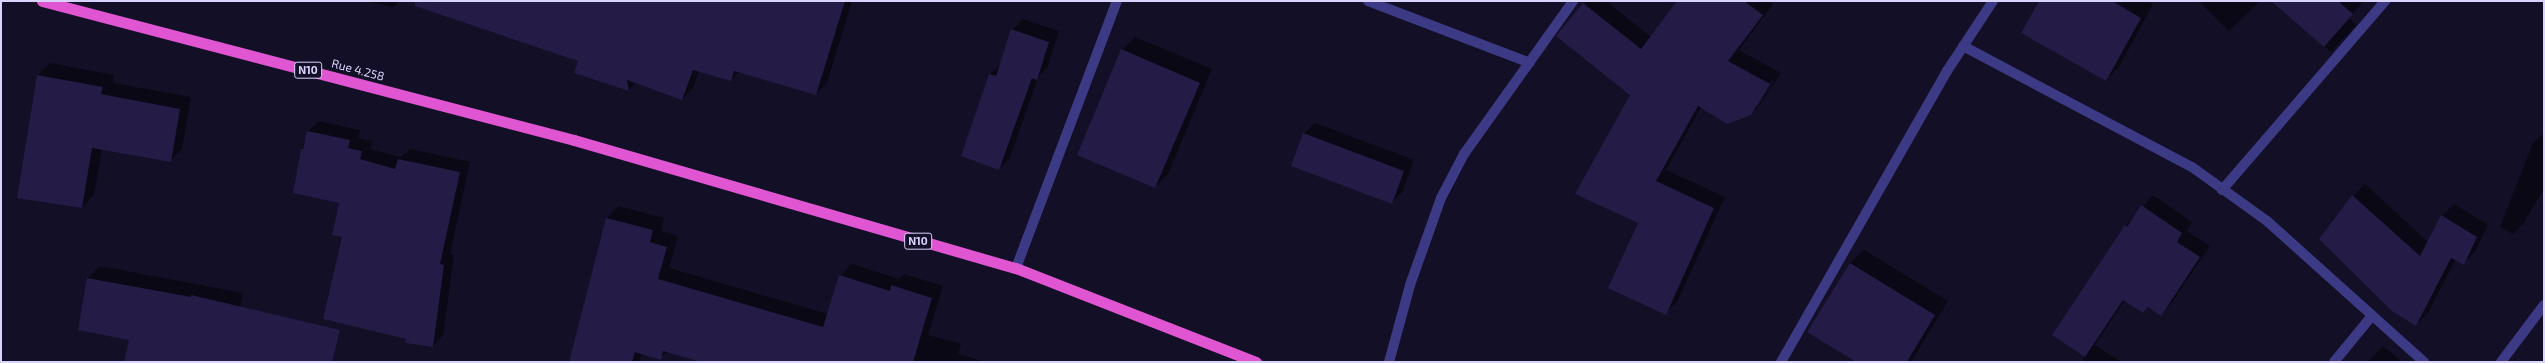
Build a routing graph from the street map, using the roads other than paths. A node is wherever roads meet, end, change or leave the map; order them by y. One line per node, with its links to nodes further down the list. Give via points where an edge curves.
1 (42, 1): 10 (highway, Rue 4.258 / N10, via 574,140)
2 (1117, 1): 10 (street)
3 (1368, 1): 8 (street)
4 (1573, 1): 8 (street)
5 (1992, 1): 7 (street)
6 (2385, 1): 9 (street)
7 (1963, 46): 9 (street, via 2192,167); 15 (street)
8 (1530, 63): 14 (street, via 1464,154 1441,198 1410,285)
9 (2222, 190): 12 (street, via 2267,221)
10 (1016, 268): 13 (highway, N10)
11 (2544, 305): 18 (street)
12 (2371, 317): 16 (street); 17 (street)
13 (1256, 362)
14 (1389, 362)
15 (1781, 362)
16 (2334, 362)
17 (2424, 362)
18 (2501, 362)

